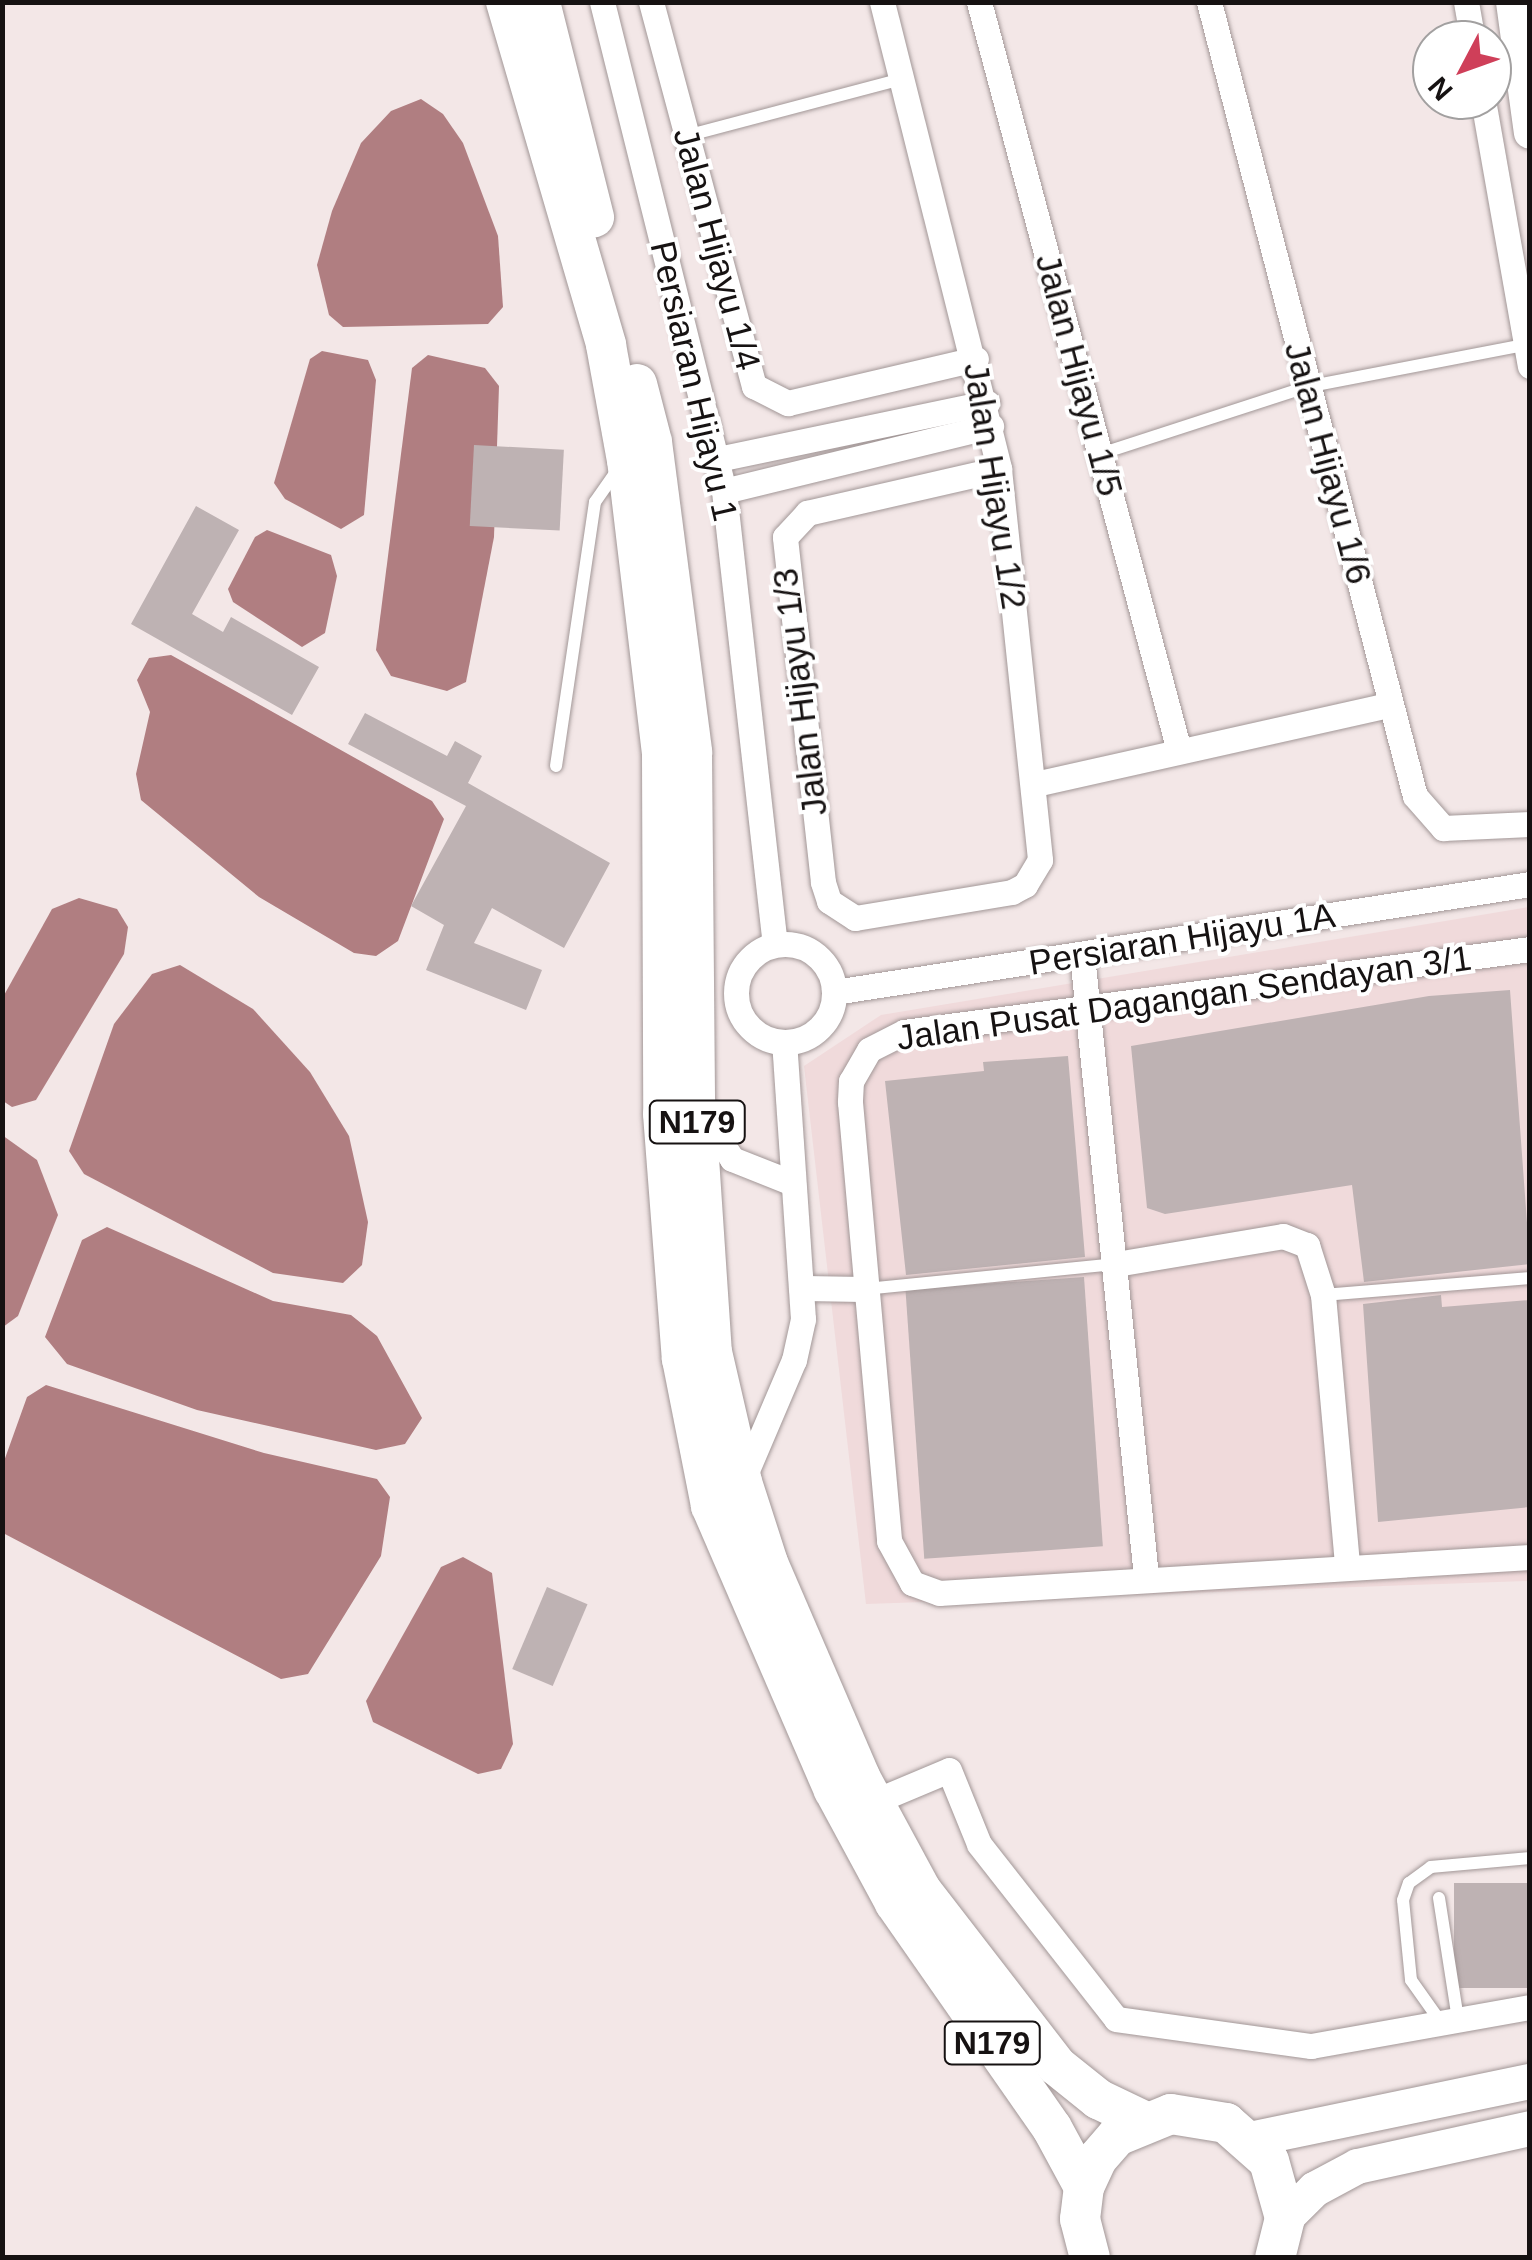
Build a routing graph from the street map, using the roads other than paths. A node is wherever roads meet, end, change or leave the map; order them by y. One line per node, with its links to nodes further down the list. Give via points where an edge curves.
1 (506, 2): 19 (main road, N179, via 606,345)
2 (540, 2): 35 (main road, N179, via 652,442 692,752)
3 (602, 2): 18 (street, Persiaran Hijayu 1)
4 (651, 2): 12 (street, Jalan Hijayu 1/4)
5 (882, 2): 9 (street, Jalan Hijayu 1/2)
6 (979, 2): 17 (street, Jalan Hijayu 1/5)
7 (1209, 2): 15 (street, Jalan Hijayu 1/6)
8 (1512, 2): 11 (street)
9 (902, 79): 12 (lane); 14 (street, Jalan Hijayu 1/2)
10 (1486, 120): 13 (street)
11 (1530, 133)
12 (686, 136): 14 (street, Jalan Hijayu 1/4, via 748,373 763,396 788,403)
13 (1527, 356): 15 (lane)
14 (976, 359): 16 (street, Jalan Hijayu 1/2)
15 (1306, 387): 17 (lane); 22 (street, Jalan Hijayu 1/6)
16 (989, 414): 18 (street); 20 (street, Jalan Hijayu 1/2); 21 (street)
17 (1100, 454): 23 (street, Jalan Hijayu 1/5)
18 (718, 459): 21 (street, Persiaran Hijayu 1)
19 (626, 460): 24 (lane, via 595,502); 55 (main road, N179, via 662,756 662,1114 682,1359 711,1506 819,1757 894,1903 1052,2128)
20 (999, 468): 25 (street, Jalan Hijayu 1/2); 28 (street, Jalan Hijayu 1/3, via 807,513 785,538 830,901 855,918)
21 (724, 491): 29 (street, Persiaran Hijayu 1)
22 (1388, 706): 23 (street); 26 (street, Jalan Hijayu 1/6, via 1415,796 1430,820 1459,830)
23 (1178, 747): 25 (street)
24 (556, 766)
25 (1036, 784): 28 (street, Jalan Hijayu 1/2, via 1040,860 1034,873 1012,892)
26 (1530, 824)
27 (1530, 884): 31 (street, Persiaran Hijayu 1A)
28 (938, 906)
29 (776, 944): 32 (street, via 792,944 822,960); 34 (street, via 746,961 735,990 754,1032)
30 (1530, 949): 33 (street, Jalan Pusat Dagangan Sendayan 3/1)
31 (1082, 955): 32 (street, Persiaran Hijayu 1A); 33 (street)
32 (834, 992): 34 (street, via 814,1033)
33 (1089, 1009): 37 (street); 40 (street, Jalan Pusat Dagangan Sendayan 3/1, via 904,1032 869,1050 851,1082 850,1102)
34 (784, 1042): 36 (street)
35 (695, 1098): 36 (street, via 723,1152); 42 (main road, N179, via 712,1352)
36 (790, 1182): 39 (street)
37 (1116, 1264): 40 (lane); 41 (street, via 1297,1238 1315,1257); 45 (street)
38 (1530, 1278): 41 (lane)
39 (802, 1288): 40 (street); 42 (street, via 794,1360)
40 (866, 1290): 45 (street, Jalan Pusat Dagangan Sendayan 3/1, via 889,1542 912,1583 938,1593)
41 (1324, 1295): 44 (street)
42 (742, 1482): 46 (main road, N179, via 768,1563)
43 (1530, 1557): 44 (street, Jalan Pusat Dagangan Sendayan 3/1)
44 (1347, 1563): 45 (street, Jalan Pusat Dagangan Sendayan 3/1)
45 (1146, 1576)
46 (874, 1802): 50 (street, via 950,1770 979,1844 1116,2019 1310,2046); 52 (main road, N179, via 921,1890 1022,2026 1098,2099)
47 (1530, 1858): 50 (lane, via 1431,1868 1408,1883 1403,1900 1416,1995)
48 (1439, 1898): 50 (lane)
49 (1530, 2008): 50 (street)
50 (1450, 2021)
51 (1530, 2081): 54 (main road)
52 (1144, 2120): 54 (main road, via 1199,2115); 55 (main road, via 1117,2136)
53 (1530, 2128): 56 (main road, via 1357,2166 1314,2188)
54 (1249, 2138): 56 (main road, via 1281,2188)
55 (1084, 2187): 57 (main road, via 1080,2220)
56 (1284, 2218): 58 (main road)
57 (1090, 2258)
58 (1275, 2258)

